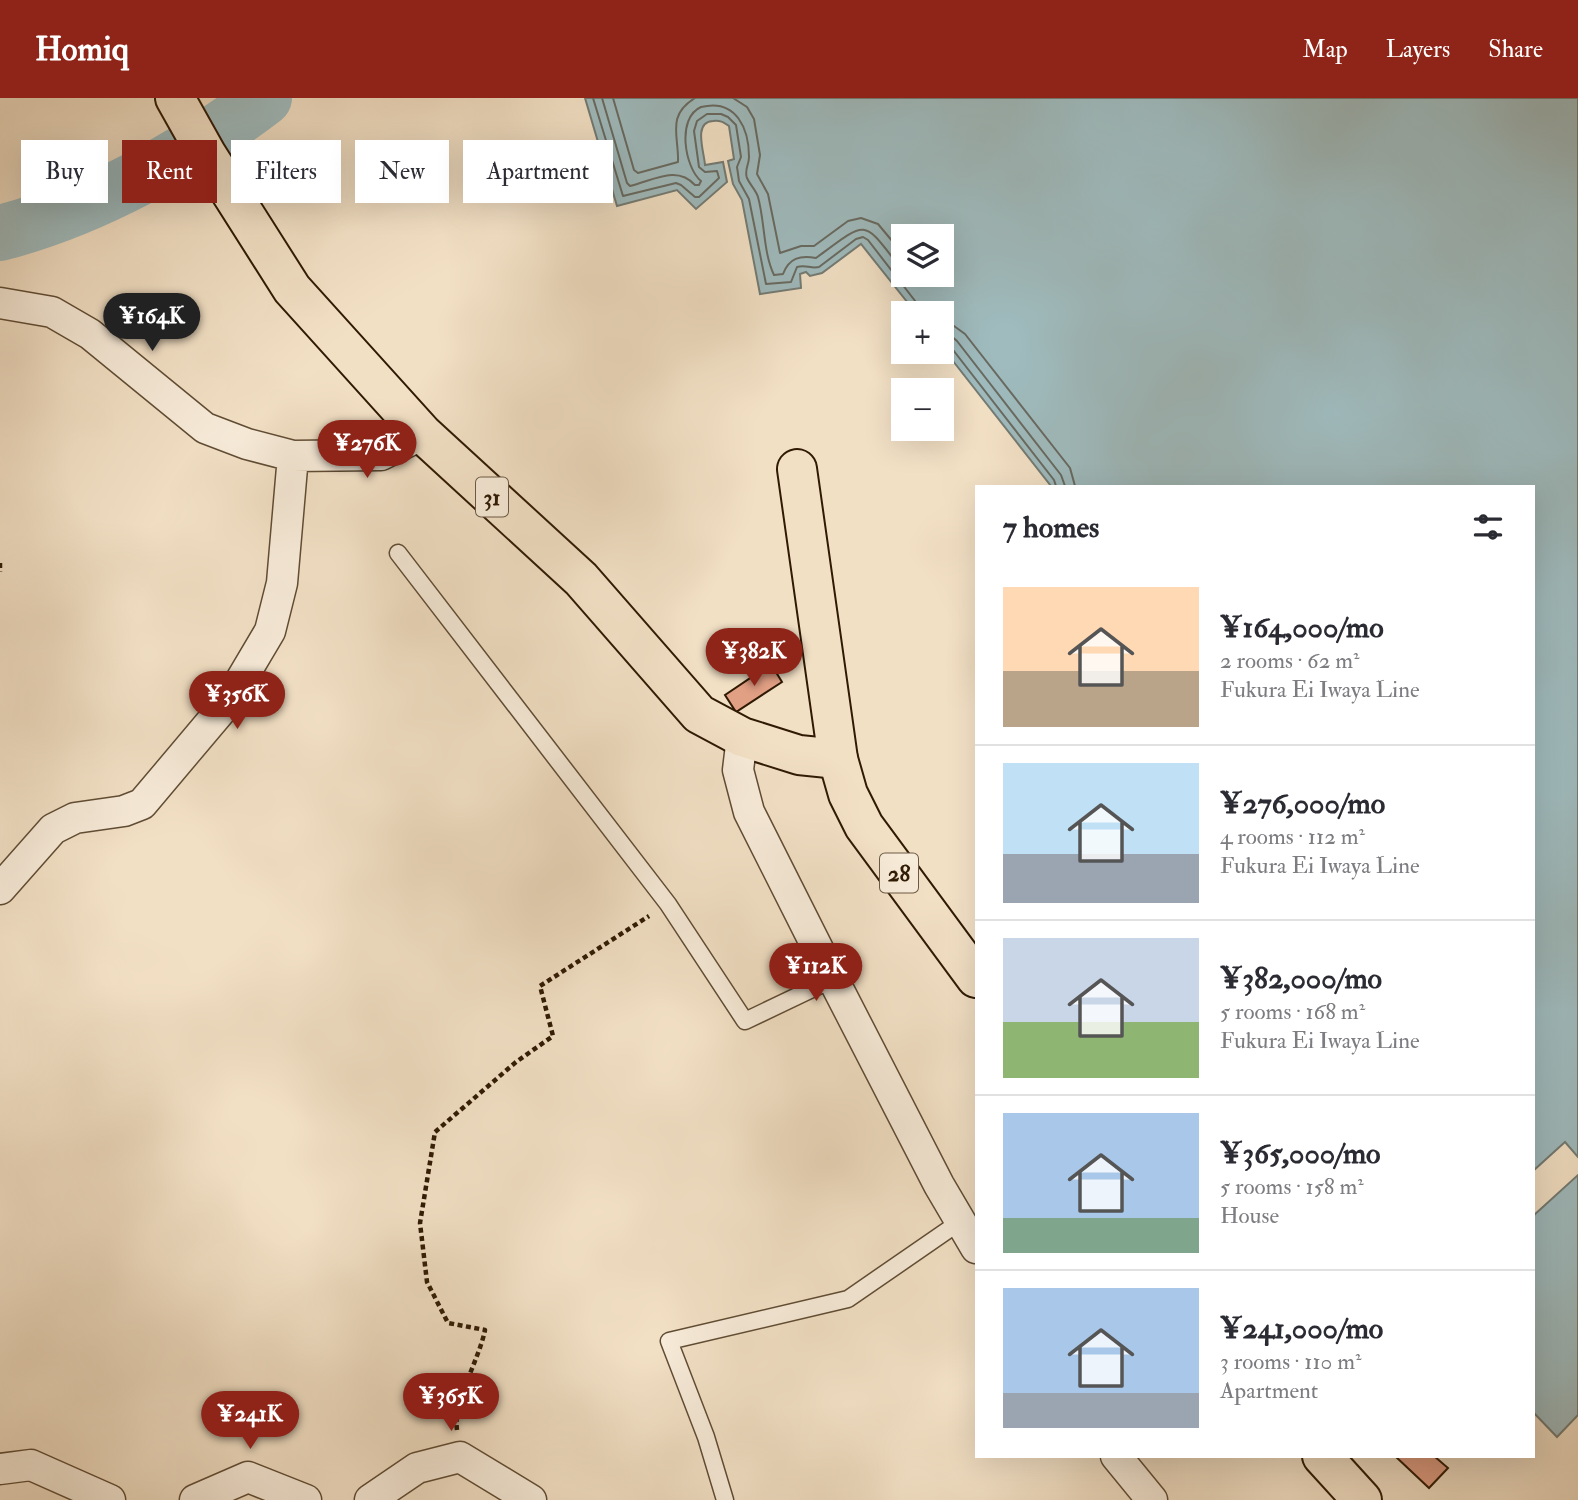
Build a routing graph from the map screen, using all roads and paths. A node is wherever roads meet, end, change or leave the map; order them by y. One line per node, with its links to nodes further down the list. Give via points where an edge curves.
1 (190, 126): 3 (main road, 31, via 292,289)
2 (0, 303): 4 (street, via 52,312 90,334 205,428)
3 (424, 433): 4 (street, via 381,455); 9 (main road, 31, via 581,579 699,714)
4 (293, 456): 11 (street, via 282,583 270,631 228,702 142,804 75,818 53,829)
5 (797, 469): 10 (main road, 28)
6 (398, 553): 12 (lane)
7 (0, 563): 8 (path)
8 (0, 572)
9 (742, 737): 10 (main road, 31, via 799,755); 14 (street, via 738,770 749,812)
10 (838, 759): 13 (main road, 28, via 864,826)
11 (0, 889)
12 (668, 904): 14 (lane, via 745,1021); 17 (path, via 540,986 553,1036 435,1132 420,1223 427,1282 448,1323 485,1330 455,1416)
13 (975, 977)
14 (832, 979): 15 (street)
15 (961, 1221): 16 (street); 26 (lane, via 848,1299 669,1341)
16 (975, 1246)
17 (460, 1457): 24 (street, via 418,1468); 25 (street)
18 (1118, 1458): 27 (street)
19 (1324, 1458): 28 (main road)
20 (0, 1469): 21 (street, via 31,1465)
21 (110, 1500)
22 (195, 1500): 23 (street, via 248,1477)
23 (306, 1500)
24 (370, 1500)
25 (531, 1500)
26 (725, 1500)
27 (1152, 1500)
28 (1362, 1500)

